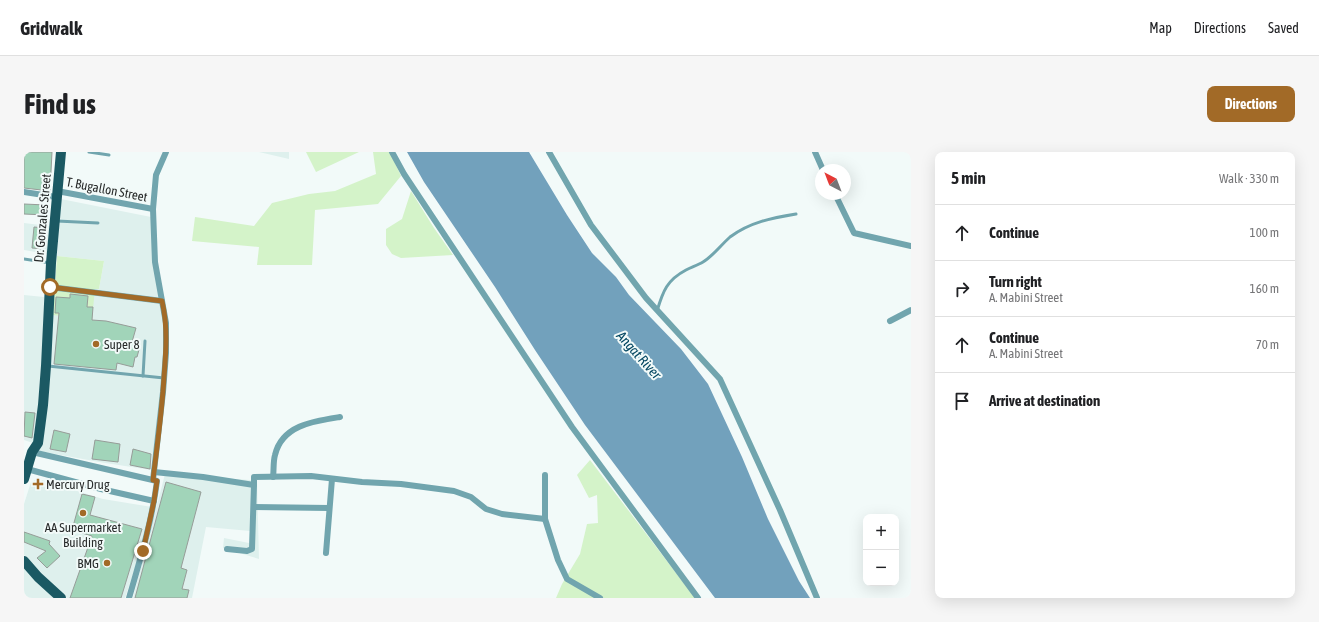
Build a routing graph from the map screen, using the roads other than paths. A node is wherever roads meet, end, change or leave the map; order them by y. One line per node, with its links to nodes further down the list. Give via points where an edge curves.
1 (61, 152): 10 (main road, Dr. Gonzales Street)
2 (89, 152): 7 (lane)
3 (166, 152): 12 (street, via 156,175)
4 (392, 152): 48 (street, via 572,428)
5 (549, 152): 22 (street, via 591,225)
6 (814, 152): 8 (street)
7 (109, 155)
8 (820, 164)
9 (24, 192): 10 (street, T. Bugallon Street)
10 (57, 194): 12 (street, T. Bugallon Street); 14 (main road, Dr. Gonzales Street)
11 (838, 200): 16 (street, via 854,233)
12 (153, 209): 20 (street, via 155,262)
13 (796, 214): 22 (lane, via 766,220 736,233 704,261 673,279 666,286)
14 (55, 221): 15 (lane); 18 (main road, Dr. Gonzales Street)
15 (98, 223)
16 (911, 246)
17 (24, 259): 18 (lane)
18 (51, 263): 19 (main road, Dr. Gonzales Street)
19 (50, 287): 20 (street); 25 (main road, Dr. Gonzales Street)
20 (162, 301): 27 (street, via 166,323)
21 (911, 310): 23 (street)
22 (657, 311): 49 (street, via 720,379)
23 (890, 321)
24 (145, 341): 26 (lane)
25 (46, 366): 26 (lane); 29 (main road, Dr. Gonzales Street, via 38,443)
26 (143, 376): 27 (lane)
27 (164, 378): 31 (street)
28 (340, 417): 33 (street, via 295,427 280,442 274,456)
29 (28, 451): 30 (main road, Dr. Gonzales Street); 36 (street)
30 (27, 469): 34 (main road, Dr. Gonzales Street); 38 (street)
31 (154, 472): 36 (street); 37 (street)
32 (545, 475): 41 (street)
33 (273, 477): 35 (street, via 311,476); 37 (street, via 254,477)
34 (24, 479)
35 (332, 479): 40 (street); 41 (street, via 454,491 471,497 486,509 502,514)
36 (155, 481): 38 (street)
37 (254, 485): 39 (street)
38 (154, 501): 46 (street)
39 (254, 507): 40 (street); 42 (street, via 252,549)
40 (329, 508): 43 (street)
41 (545, 519): 47 (street, via 567,579)
42 (227, 549)
43 (326, 553)
44 (24, 561): 45 (main road)
45 (61, 598)
46 (129, 598)
47 (600, 598)
48 (698, 598)
49 (817, 598)

